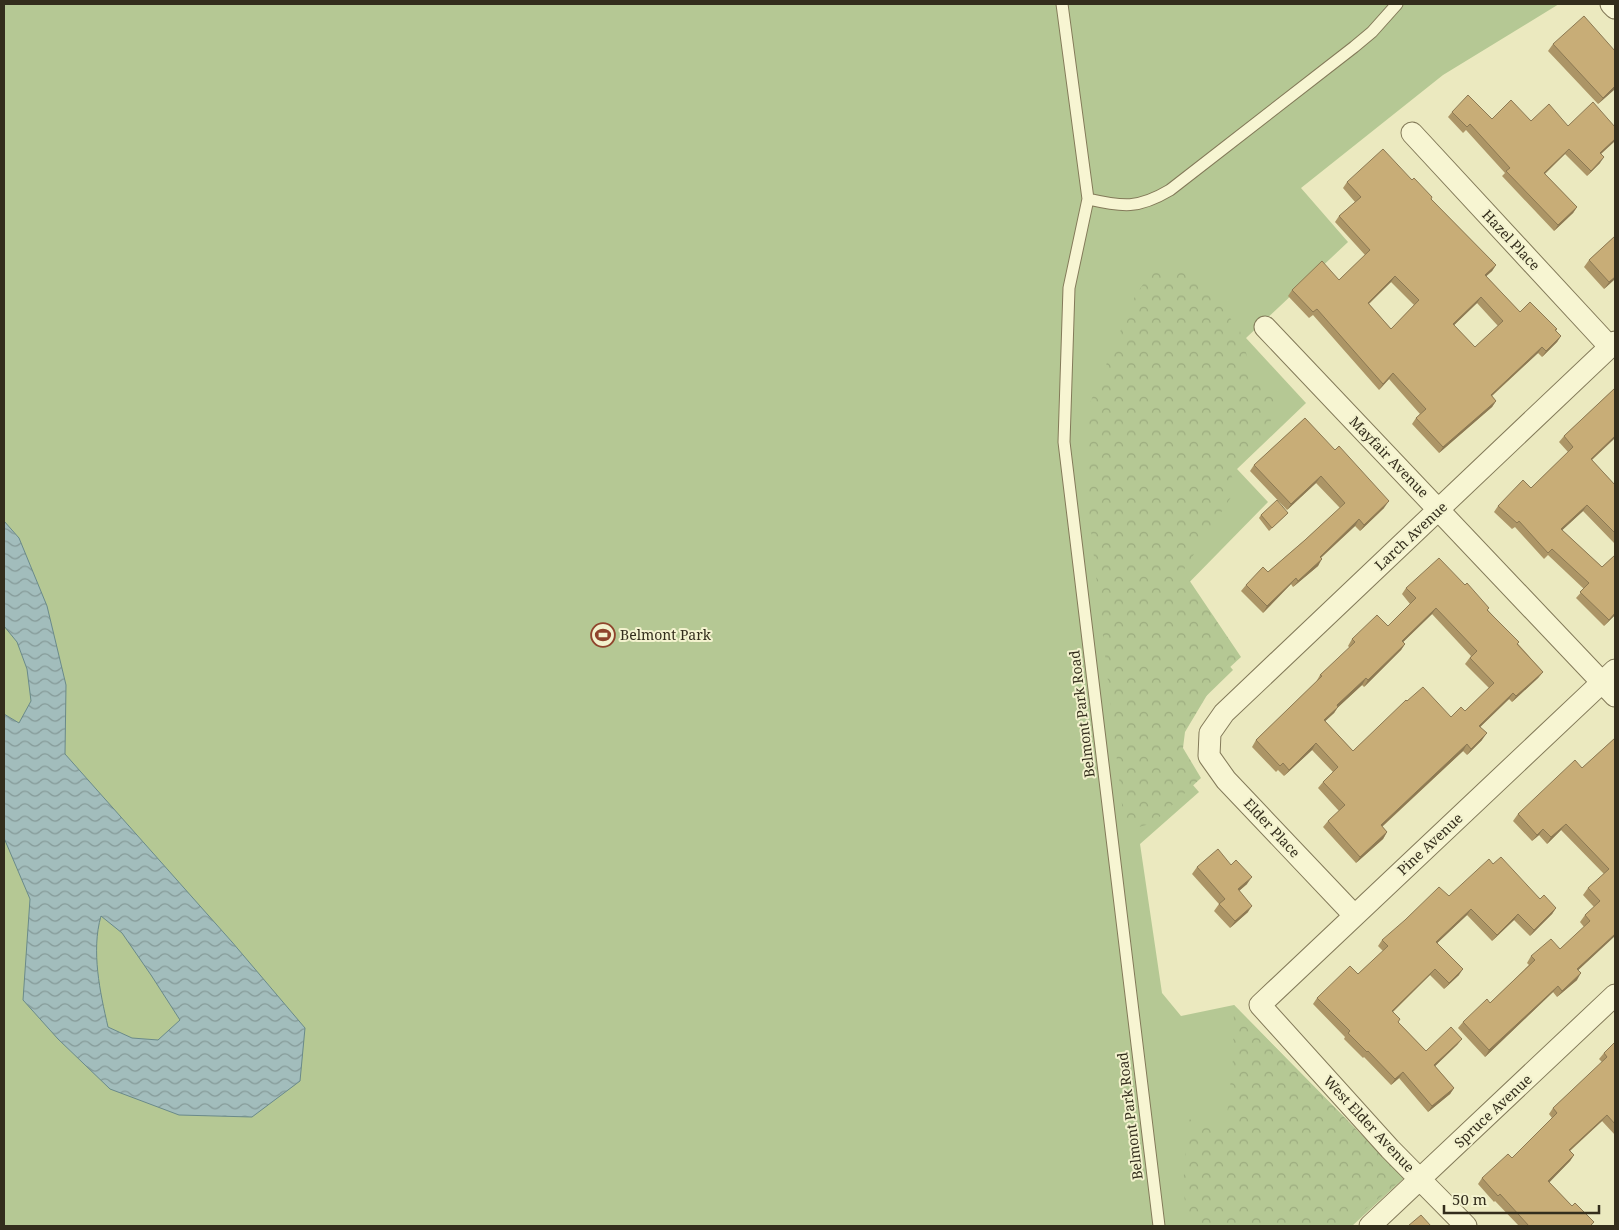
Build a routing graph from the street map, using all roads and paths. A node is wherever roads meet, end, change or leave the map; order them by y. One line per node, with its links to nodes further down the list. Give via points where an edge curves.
1 (1062, 4): 6 (lane, Belmont Park Road)
2 (1397, 4): 6 (lane, via 1359,43 1170,190 1152,200 1133,205)
3 (1612, 4): 4 (street)
4 (1615, 8)
5 (1412, 133): 8 (street, Hazel Place)
6 (1088, 199): 16 (lane, Belmont Park Road, via 1069,288 1064,442)
7 (1265, 327): 9 (street, Mayfair Avenue)
8 (1613, 344): 9 (street, Larch Avenue)
9 (1439, 510): 10 (street, Mayfair Avenue); 11 (street, Larch Avenue, via 1224,712)
10 (1611, 683): 12 (street, Pine Avenue)
11 (1210, 733): 12 (street, Elder Place, via 1210,756 1226,780)
12 (1354, 915): 14 (street, Pine Avenue, via 1260,1005)
13 (1615, 995): 15 (street, Spruce Avenue)
14 (1274, 1020): 15 (street, West Elder Avenue, via 1390,1149)
15 (1421, 1178): 17 (street, Spruce Avenue); 18 (street, West Elder Avenue)
16 (1159, 1226)
17 (1370, 1226)
18 (1466, 1226)

